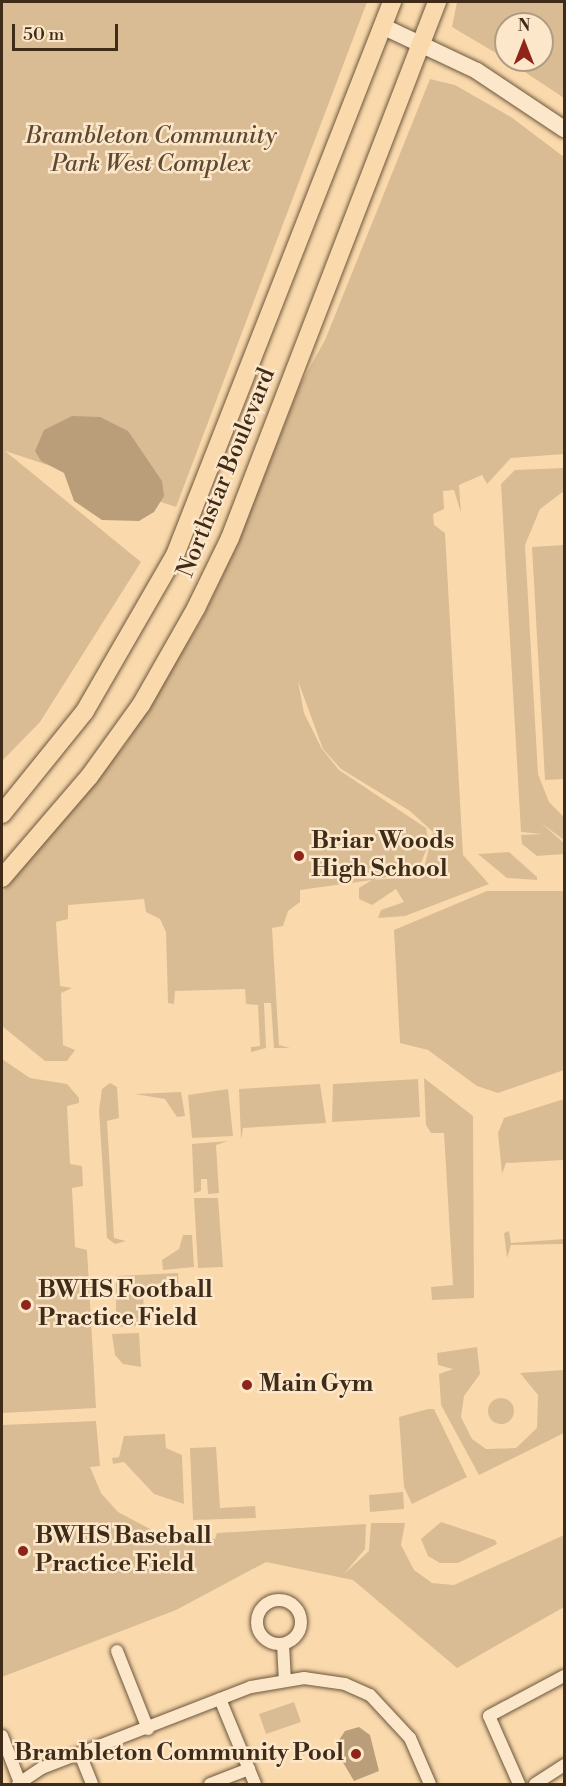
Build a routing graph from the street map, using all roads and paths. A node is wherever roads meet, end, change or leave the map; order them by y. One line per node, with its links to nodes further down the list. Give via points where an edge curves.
1 (392, 2): 3 (main road, Northstar Boulevard)
2 (437, 2): 4 (main road, Northstar Boulevard)
3 (382, 26): 4 (main road); 6 (main road, Northstar Boulevard, via 175,555 85,711)
4 (420, 43): 5 (main road, via 502,86); 7 (main road, Northstar Boulevard, via 230,538 196,608 141,705 89,777)
5 (564, 129)
6 (2, 814)
7 (2, 878)
8 (283, 1644): 11 (street)
9 (117, 1651): 13 (street)
10 (564, 1676): 23 (street, via 489,1716)
11 (285, 1678): 12 (street); 22 (street, via 324,1679 370,1695 410,1738)
12 (220, 1699): 13 (street); 17 (street)
13 (148, 1729): 15 (street)
14 (2, 1736): 18 (street)
15 (80, 1754): 18 (street); 19 (street)
16 (564, 1765): 24 (street)
17 (249, 1769): 20 (street); 21 (street)
18 (19, 1784)
19 (92, 1785)
20 (210, 1785)
21 (255, 1785)
22 (430, 1785)
23 (519, 1785)
24 (535, 1785)

